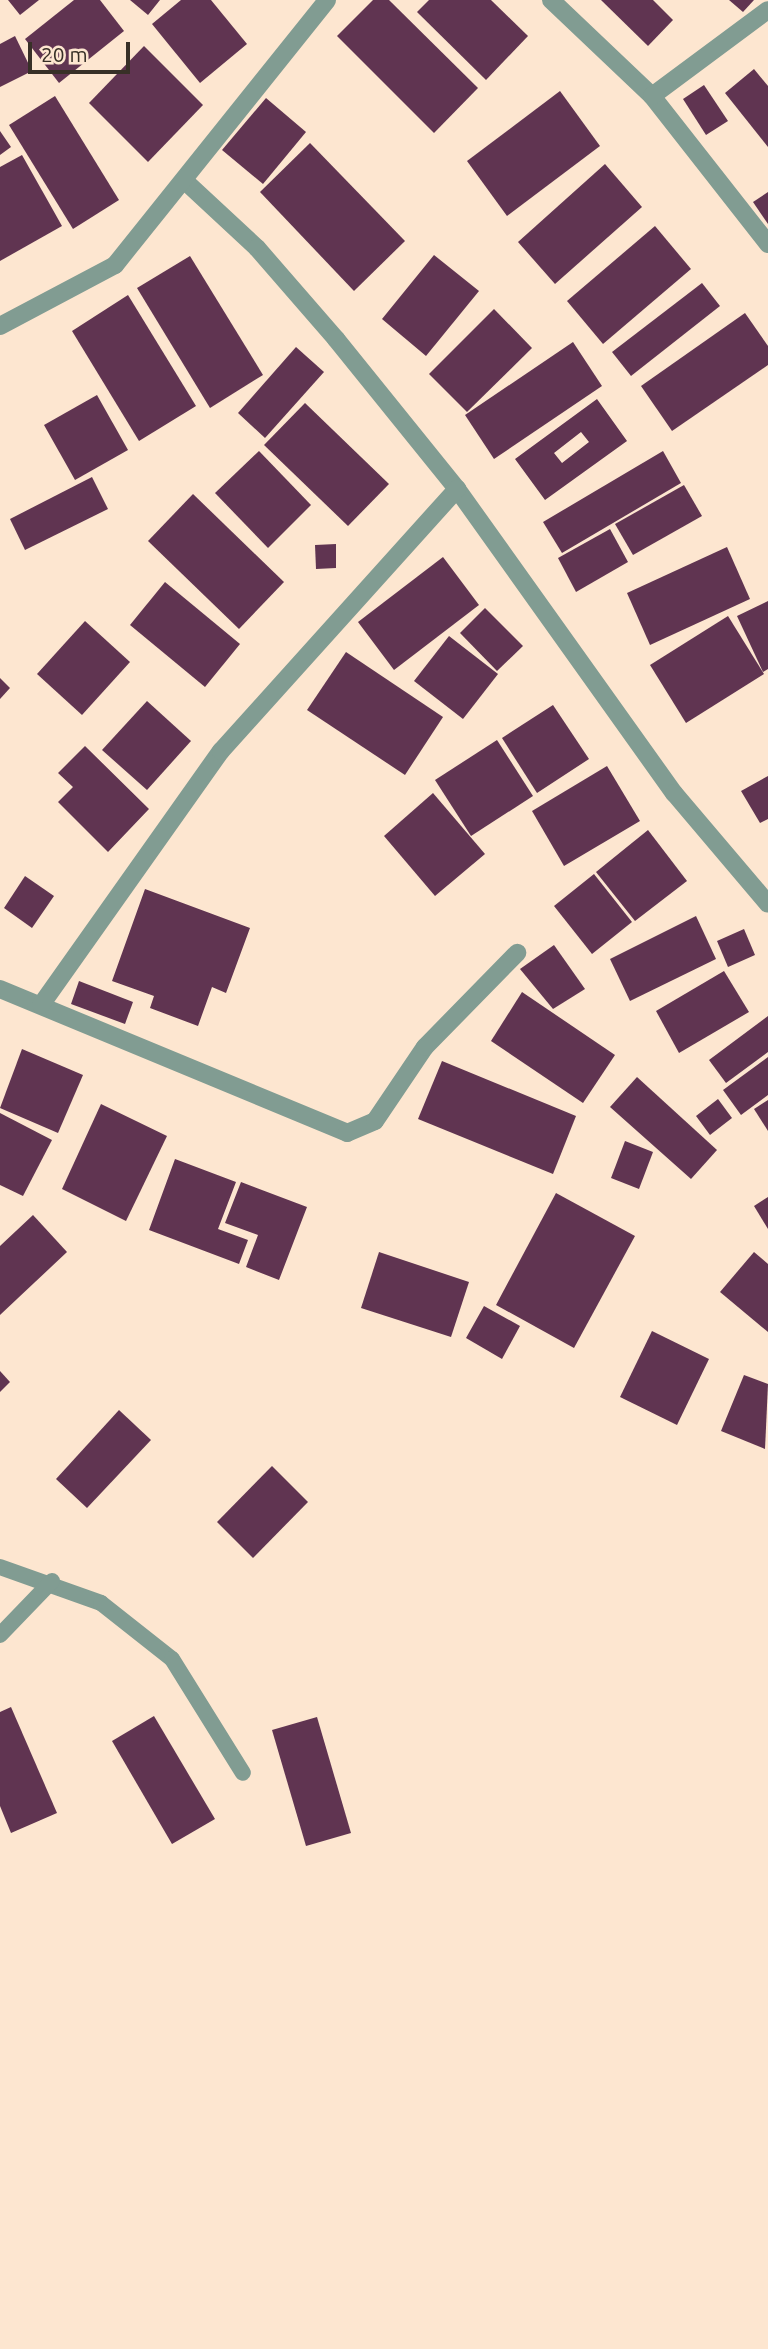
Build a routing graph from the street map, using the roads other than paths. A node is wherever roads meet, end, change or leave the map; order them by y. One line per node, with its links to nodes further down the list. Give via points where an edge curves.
1 (327, 0): 5 (street)
2 (551, 0): 4 (street)
3 (768, 10): 4 (street)
4 (652, 96): 6 (street)
5 (186, 182): 7 (street, via 115,265); 8 (street, via 257,248)
6 (768, 244)
7 (0, 326)
8 (457, 489): 9 (street, via 674,793); 12 (street, via 220,751 80,958)
9 (768, 904)
10 (517, 953): 12 (street, via 425,1047 375,1121 347,1133)
11 (0, 989): 12 (street)
12 (41, 1005)
13 (0, 1567): 14 (lane)
14 (52, 1581): 15 (lane); 16 (lane, via 101,1603 172,1659)
15 (0, 1634)
16 (243, 1773)

